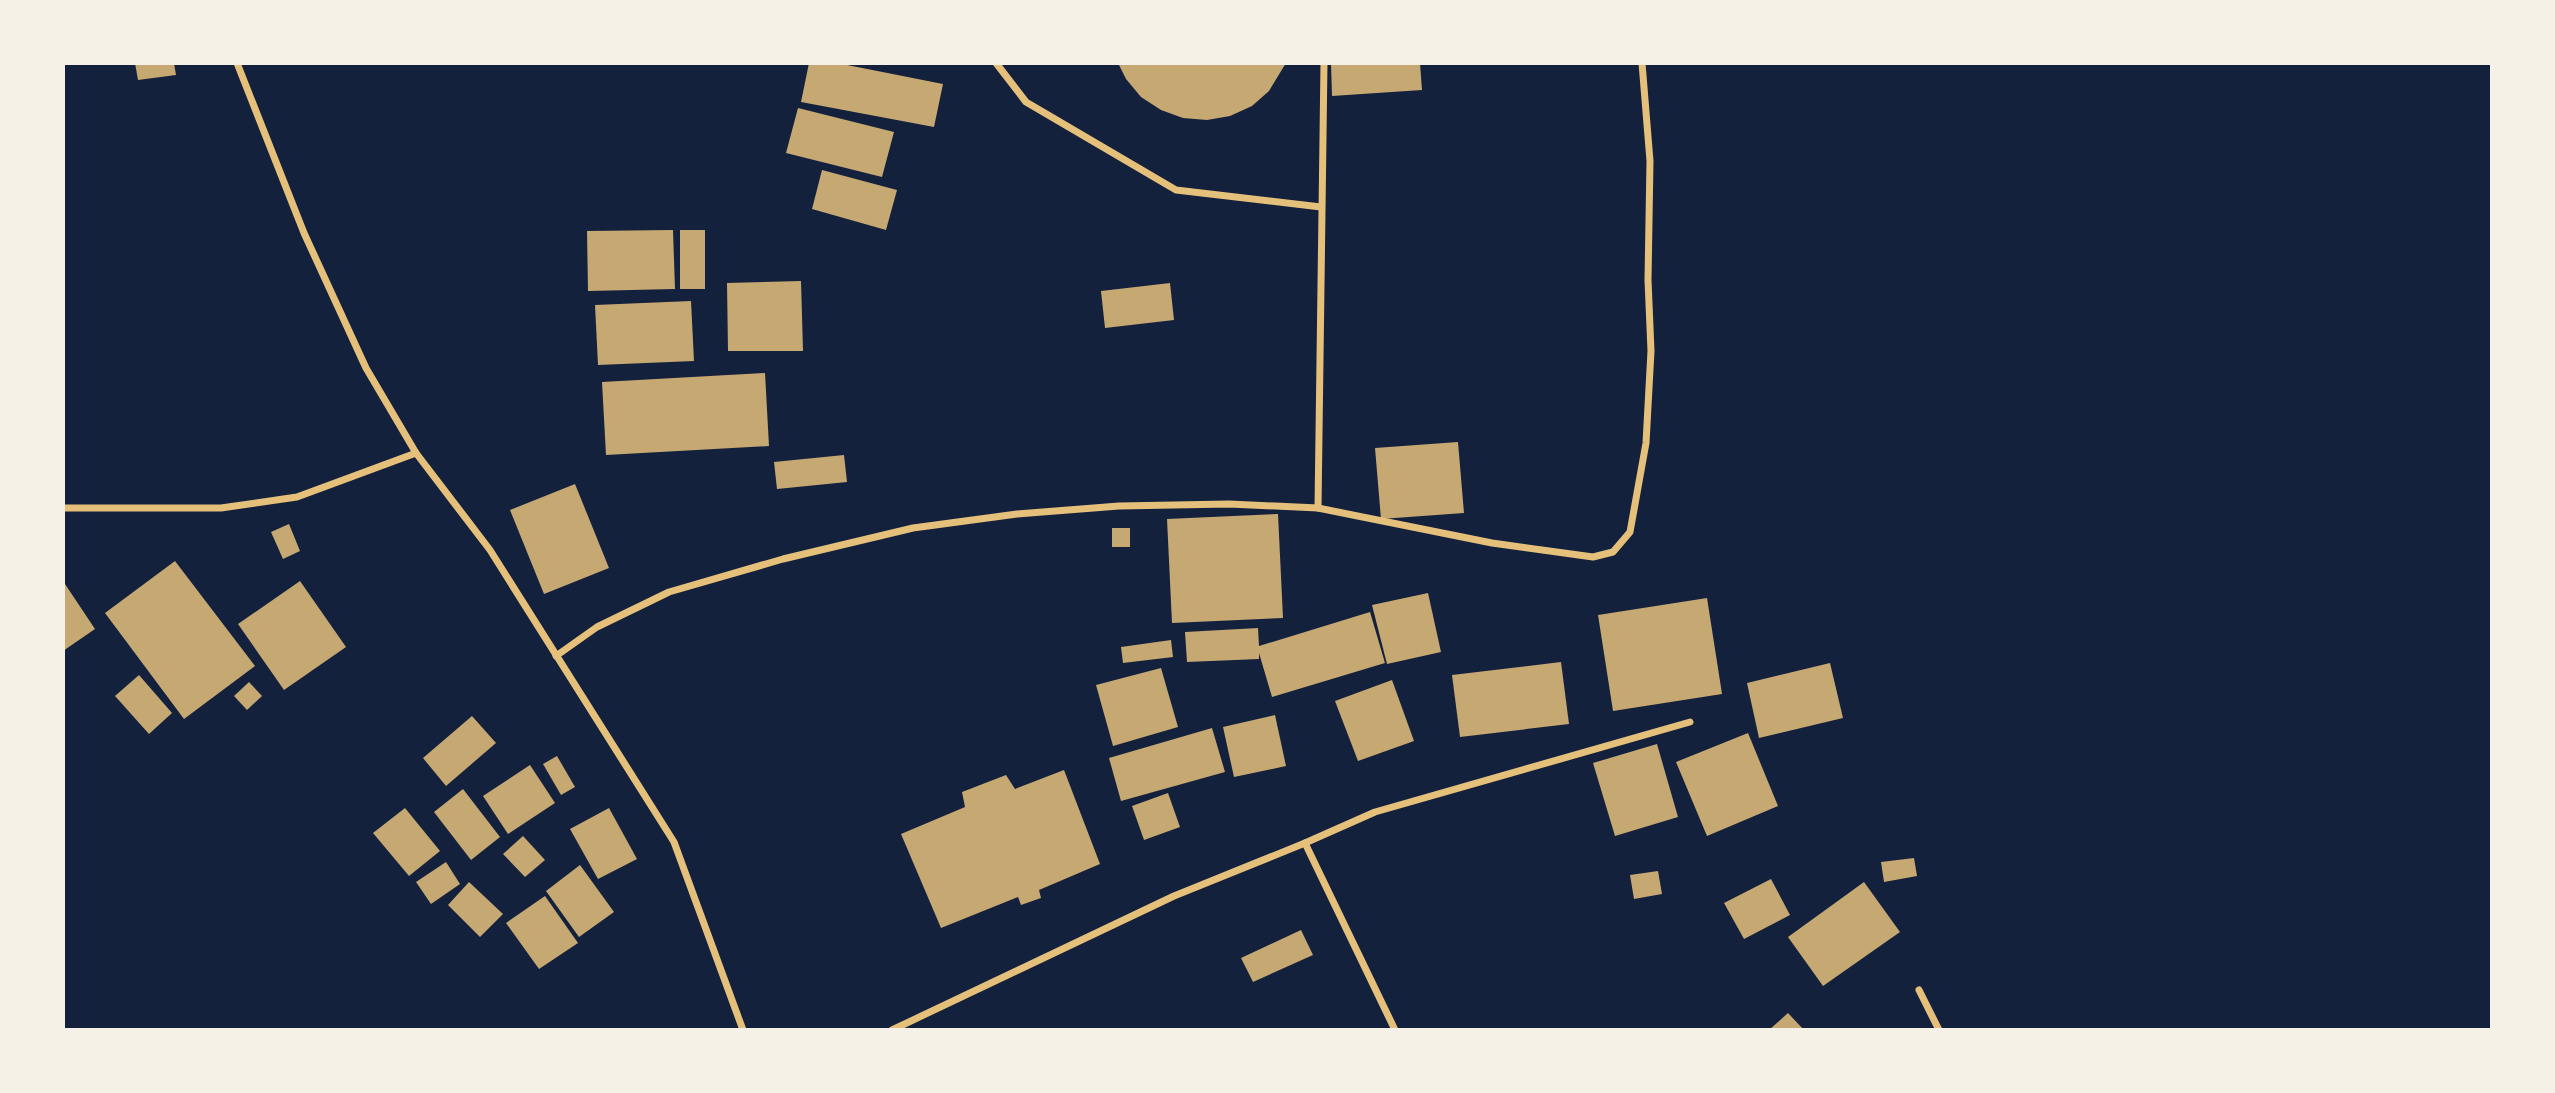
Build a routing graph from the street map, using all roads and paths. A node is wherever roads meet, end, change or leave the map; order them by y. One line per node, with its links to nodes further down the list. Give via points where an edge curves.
1 (237, 63): 6 (street, via 304,233 366,368)
2 (996, 63): 5 (street, via 1026,102 1176,191)
3 (1324, 63): 5 (street)
4 (1642, 63): 8 (street, via 1650,161 1651,351 1646,443 1630,532 1613,552 1593,557 1492,543)
5 (1321, 207): 8 (street)
6 (416, 453): 7 (street, via 297,497 221,508); 9 (street, via 490,550)
7 (63, 508)
8 (1318, 508): 9 (street, via 1119,506 913,528 669,592 597,627)
9 (556, 656): 13 (street, via 674,842)
10 (1690, 722): 11 (street, via 1376,812)
11 (1305, 843): 14 (street, via 1174,896); 15 (street)
12 (1919, 990): 16 (street)
13 (743, 1030)
14 (892, 1030)
15 (1395, 1030)
16 (1939, 1030)

